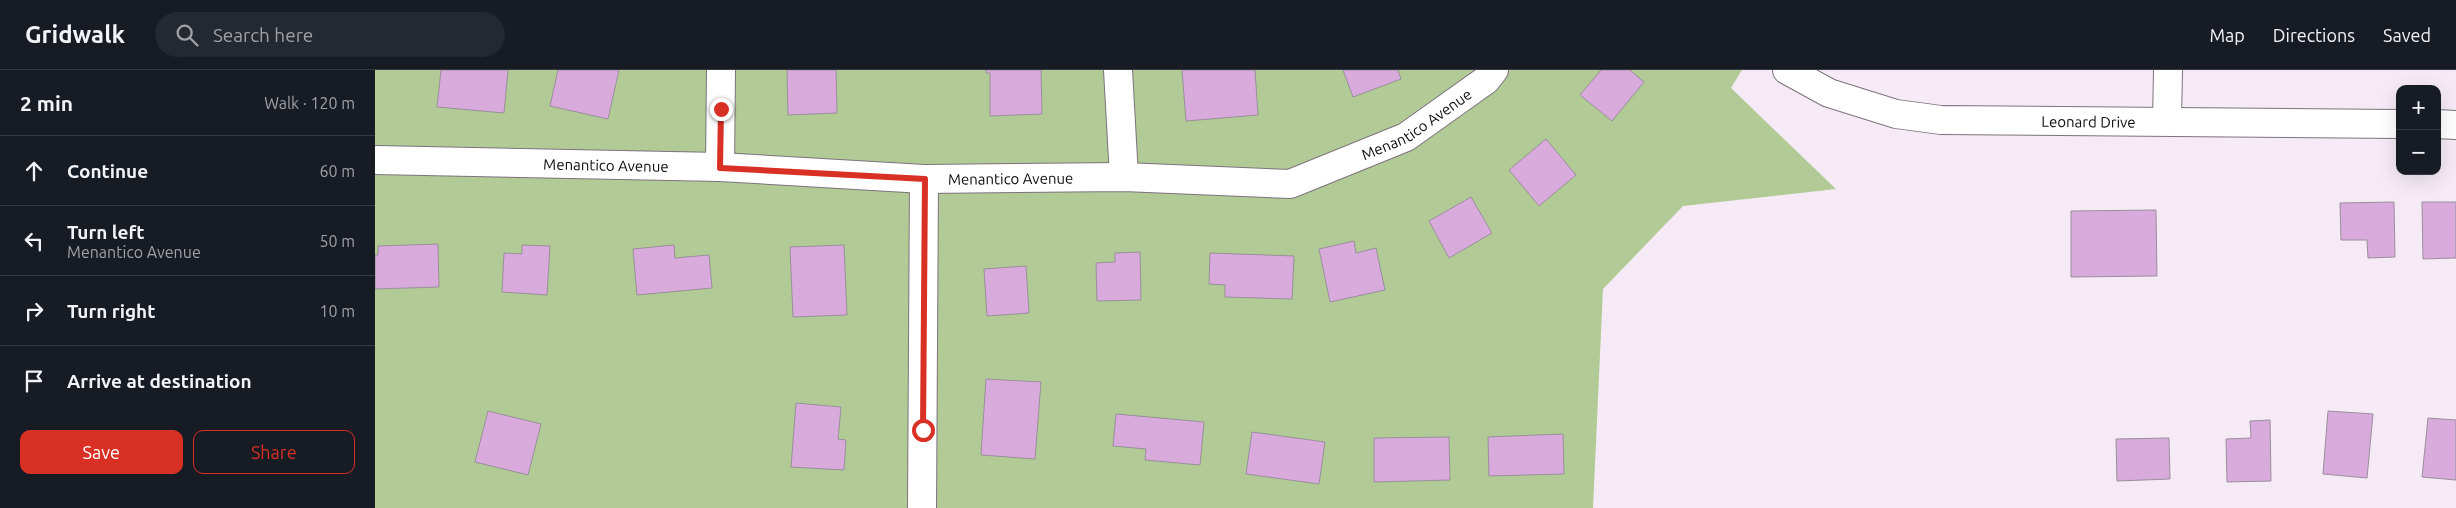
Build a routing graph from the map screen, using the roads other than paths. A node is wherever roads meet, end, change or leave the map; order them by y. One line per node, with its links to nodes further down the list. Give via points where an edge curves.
1 (721, 70): 11 (street)
2 (1118, 70): 12 (street)
3 (1494, 70): 12 (street, Menantico Avenue, via 1486,80 1405,137 1290,184)
4 (1787, 70): 6 (street, Leonard Drive, via 1829,93 1905,116 2009,122)
5 (2168, 70): 6 (street)
6 (2167, 121): 7 (street, Leonard Drive)
7 (2396, 124)
8 (2441, 124): 9 (street)
9 (2456, 125)
10 (375, 160): 11 (street, Menantico Avenue)
11 (720, 168): 13 (street, Menantico Avenue)
12 (1124, 177): 13 (street, Menantico Avenue)
13 (925, 179): 14 (street)
14 (922, 508)

